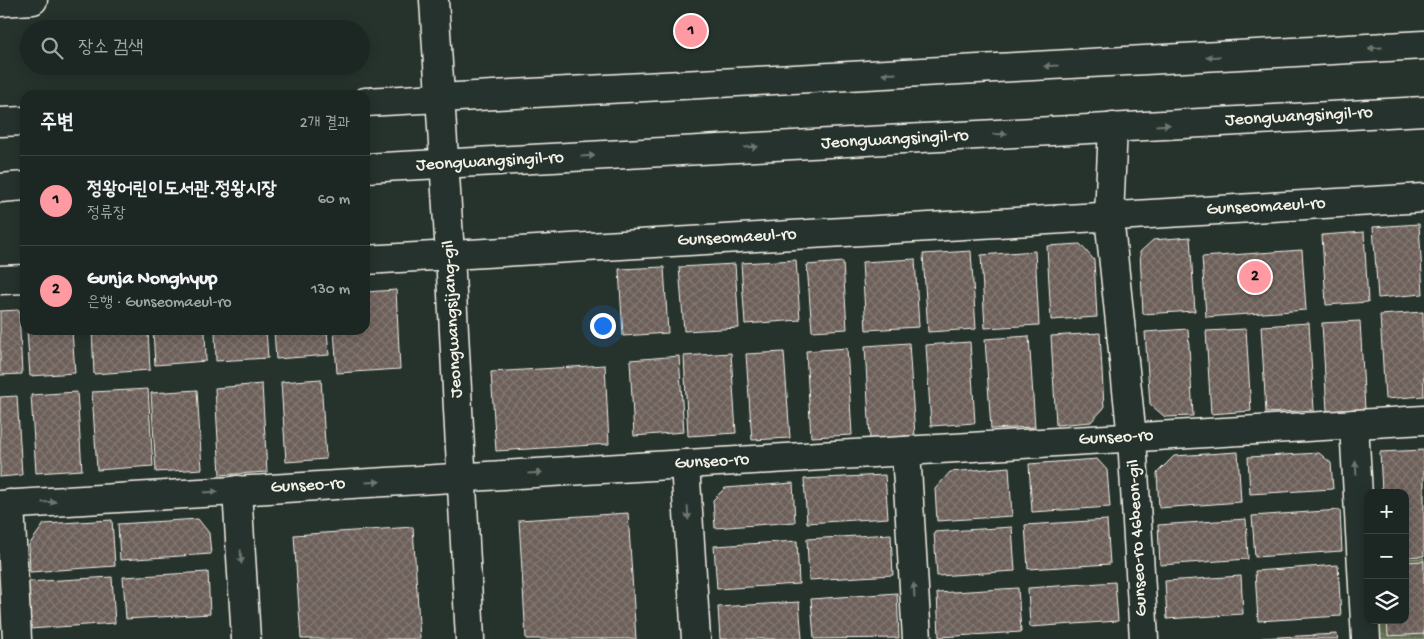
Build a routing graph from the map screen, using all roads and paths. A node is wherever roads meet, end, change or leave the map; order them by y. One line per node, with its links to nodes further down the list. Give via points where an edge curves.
1 (33, 0): 3 (street)
2 (434, 0): 5 (street, Jeongwangsijang-gil)
3 (0, 2)
4 (1424, 45): 5 (street, one-way to 5)
5 (440, 99): 6 (street); 11 (street, Jeongwangsijang-gil)
6 (370, 102)
7 (1424, 111): 10 (street, Jeongwangsingil-ro, one-way to 7)
8 (20, 121): 9 (street)
9 (0, 122)
10 (1113, 128): 11 (street, Jeongwangsingil-ro, one-way to 10); 16 (street)
11 (443, 164): 12 (street, Jeongwangsingil-ro); 17 (street, Jeongwangsijang-gil)
12 (370, 168)
13 (20, 186): 14 (street)
14 (0, 188)
15 (1424, 198): 16 (street, Gunseomaeul-ro)
16 (1109, 216): 17 (street, Gunseomaeul-ro); 23 (street)
17 (450, 256): 18 (street, Gunseomaeul-ro); 26 (street, Jeongwangsijang-gil)
18 (370, 260)
19 (20, 279): 20 (street)
20 (0, 280)
21 (1424, 420): 22 (street, Gunseo-ro)
22 (1354, 424): 23 (street, Gunseo-ro); 35 (street, one-way to 22)
23 (1132, 438): 24 (street, Gunseo-ro); 34 (street, Gunseo-ro 46beon-gil)
24 (906, 451): 25 (street, Gunseo-ro); 33 (street, one-way to 24)
25 (685, 464): 26 (street, Gunseo-ro, one-way to 25); 32 (street, one-way to 32)
26 (461, 477): 27 (street, Gunseo-ro, one-way to 26); 31 (street, Jeongwangsijang-gil)
27 (237, 490): 28 (street, Gunseo-ro, one-way to 27); 30 (street, one-way to 30)
28 (5, 504): 29 (street)
29 (17, 639)
30 (246, 639)
31 (470, 639)
32 (696, 639)
33 (917, 639)
34 (1144, 639)
35 (1366, 639)

